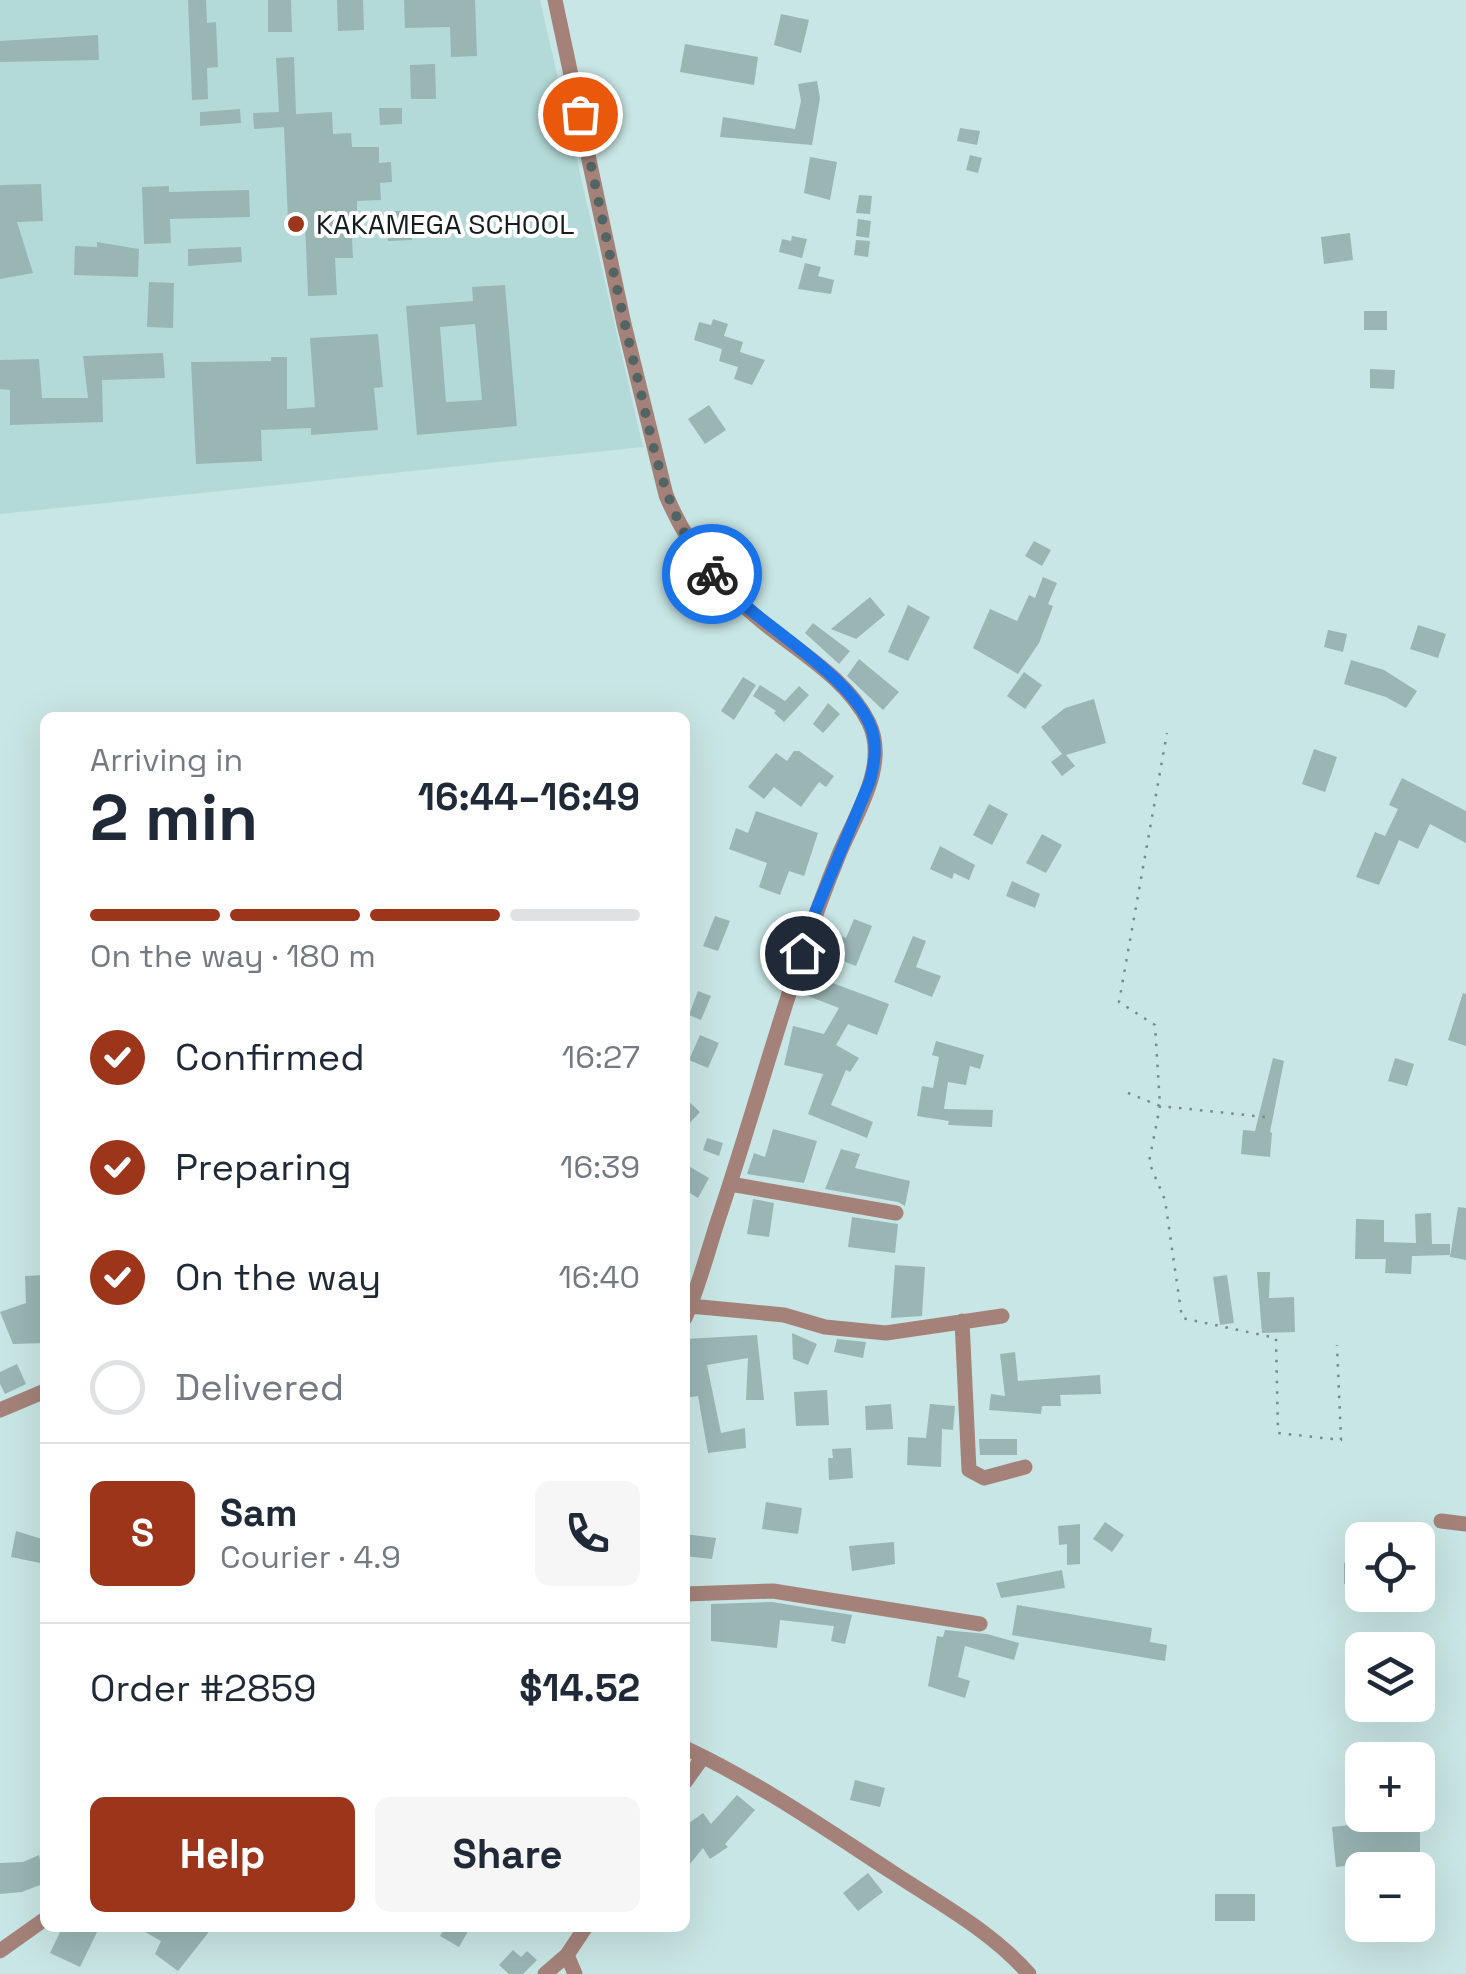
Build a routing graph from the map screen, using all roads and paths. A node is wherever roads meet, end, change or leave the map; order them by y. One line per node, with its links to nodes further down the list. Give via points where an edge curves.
1 (555, 0): 6 (street, via 624,324 676,519 722,586 810,657 858,704 873,733 870,781 814,915)
2 (1166, 733): 4 (path, via 1119,1002 1154,1025)
3 (1128, 1093): 4 (path)
4 (1160, 1106): 5 (path); 12 (path, via 1149,1162 1164,1200 1182,1318 1276,1338 1278,1433 1341,1440)
5 (1265, 1116)
6 (730, 1184): 7 (street); 8 (street)
7 (896, 1213)
8 (690, 1306)
9 (690, 1312): 11 (street, via 784,1315 825,1327 886,1332)
10 (1002, 1316): 11 (street)
11 (962, 1321): 15 (street, via 969,1470 984,1478)
12 (1337, 1345)
13 (40, 1393): 14 (street)
14 (0, 1410)
15 (1025, 1468)
16 (1442, 1521): 17 (street)
17 (1466, 1524)
18 (690, 1594): 19 (street, via 773,1591)
19 (980, 1624)
20 (690, 1750): 21 (street)
21 (703, 1757): 22 (street); 29 (street, via 939,1903 1012,1954)
22 (690, 1775)
23 (40, 1922): 25 (street)
24 (582, 1932): 26 (street)
25 (0, 1950)
26 (567, 1955): 27 (street); 28 (street)
27 (546, 1974)
28 (575, 1974)
29 (1029, 1974)

